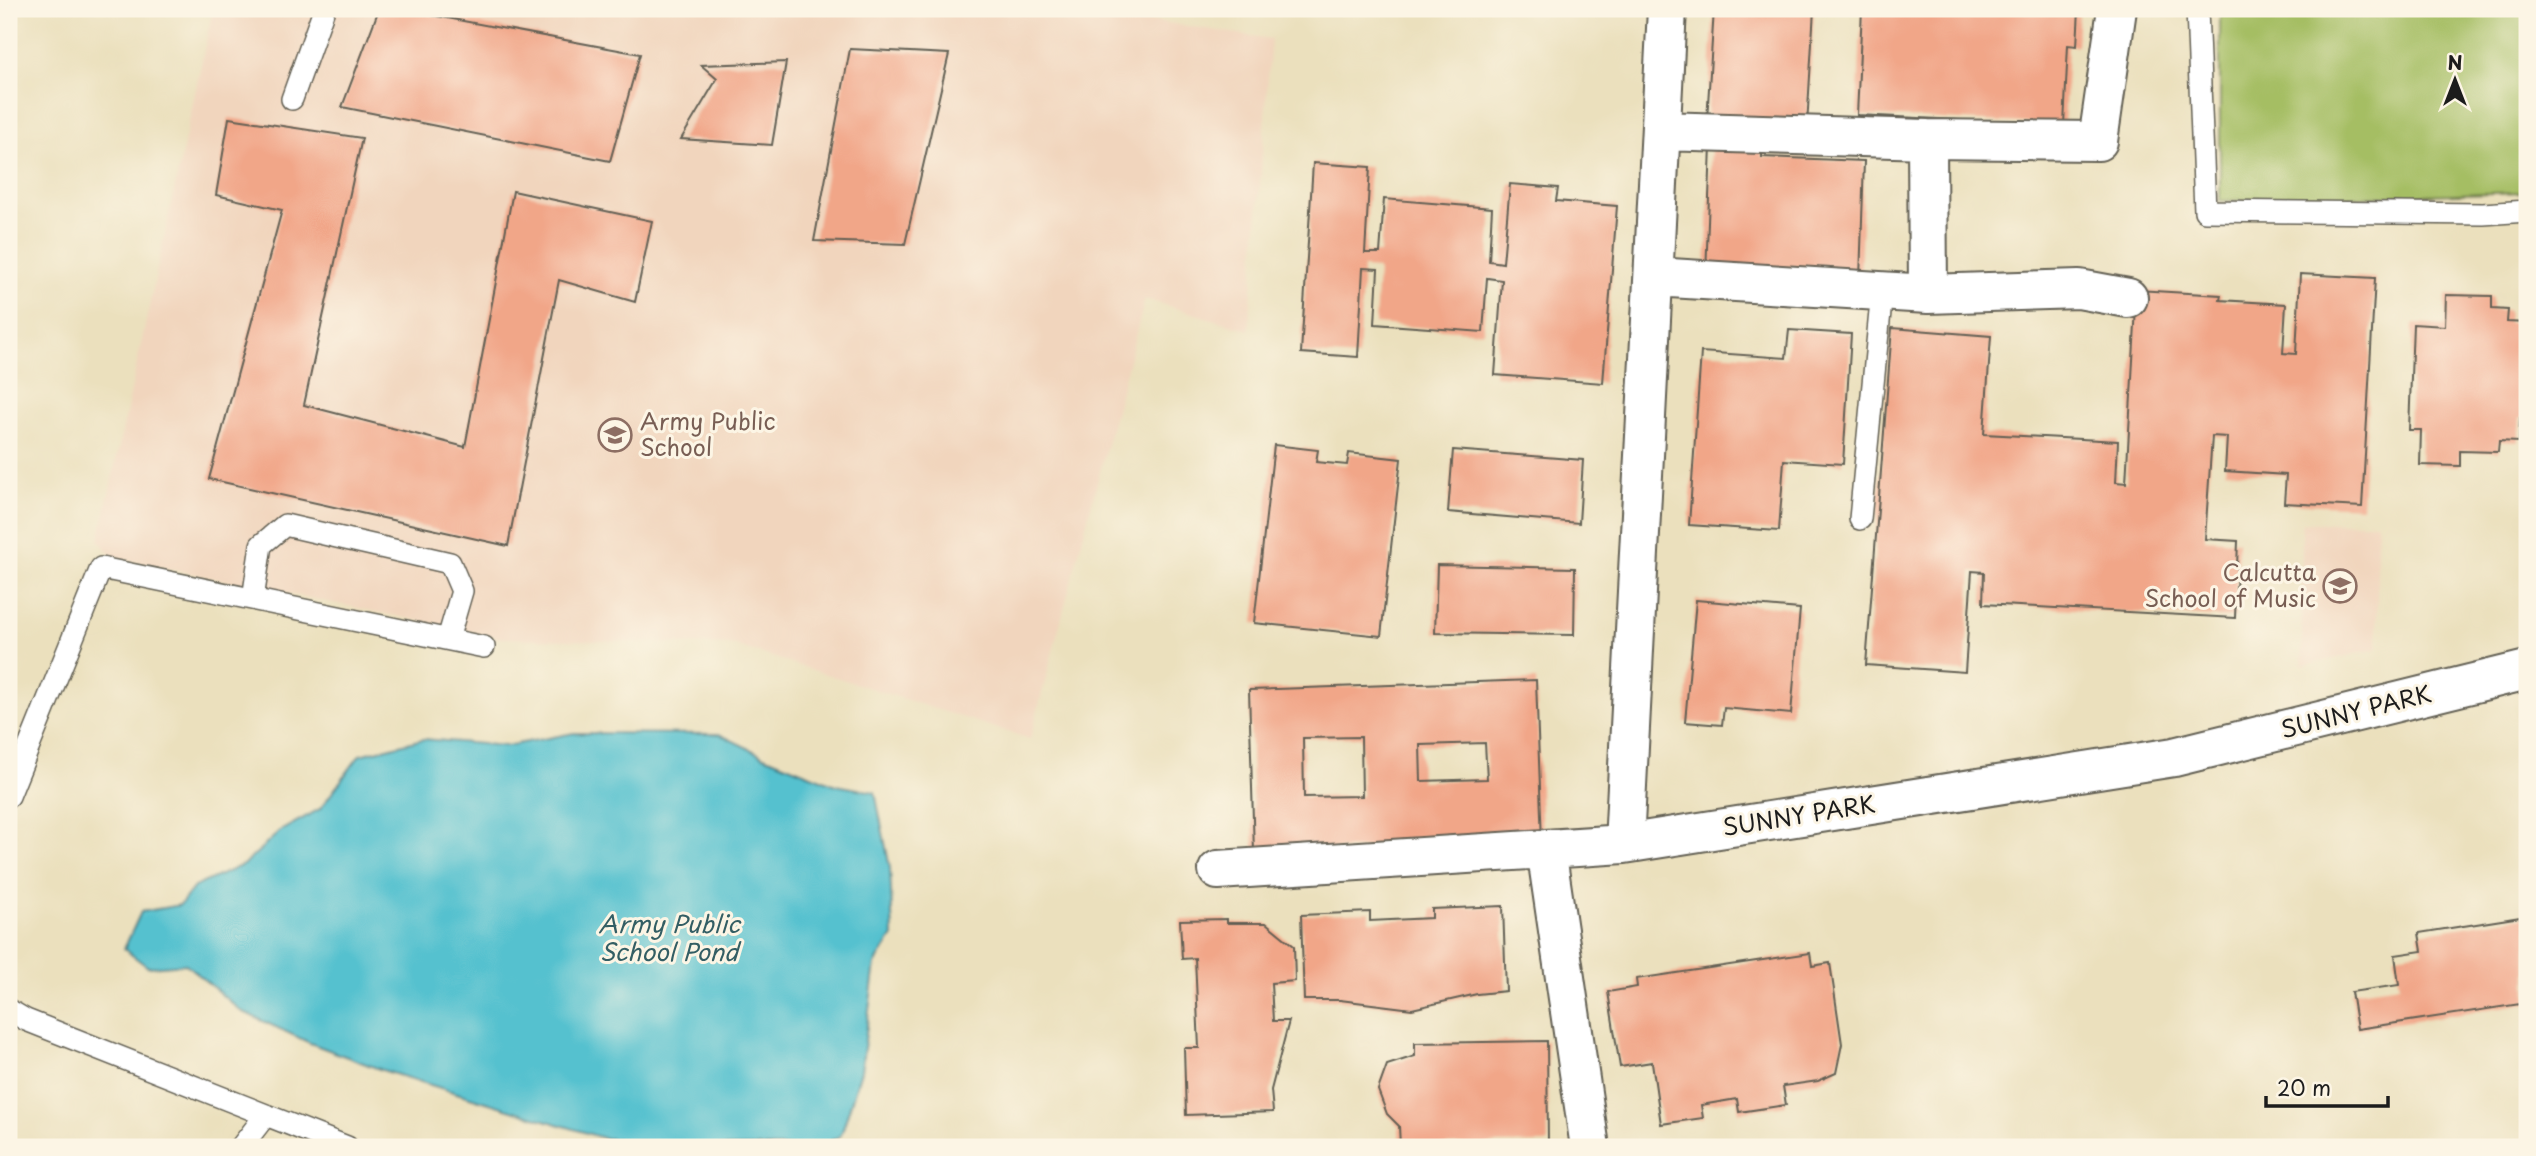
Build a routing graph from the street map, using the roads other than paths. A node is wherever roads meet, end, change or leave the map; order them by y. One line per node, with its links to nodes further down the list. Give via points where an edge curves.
1 (324, 9): 5 (lane)
2 (1667, 9): 6 (street)
3 (2118, 9): 7 (street, via 2098,141)
4 (2197, 9): 8 (lane, via 2205,211)
5 (292, 99)
6 (1661, 131): 7 (street); 9 (street)
7 (1927, 139): 11 (street)
8 (2527, 211)
9 (1654, 277): 10 (street); 19 (street)
10 (1882, 291): 11 (street); 13 (lane)
11 (1928, 294): 12 (street, via 2079,289)
12 (2128, 298)
13 (1860, 519)
14 (253, 599): 15 (lane); 15 (lane, via 261,545 285,525 450,564 462,591); 18 (lane, via 101,568)
15 (448, 639): 16 (lane)
16 (484, 647)
17 (2527, 670): 19 (street, SUNNY PARK, via 2174,757)
18 (9, 796)
19 (1624, 844): 20 (street, SUNNY PARK)
20 (1546, 849): 21 (street, SUNNY PARK); 26 (street)
21 (1218, 870)
22 (9, 1010): 23 (lane)
23 (265, 1116): 24 (lane); 25 (lane)
24 (241, 1147)
25 (347, 1147)
26 (1590, 1147)

